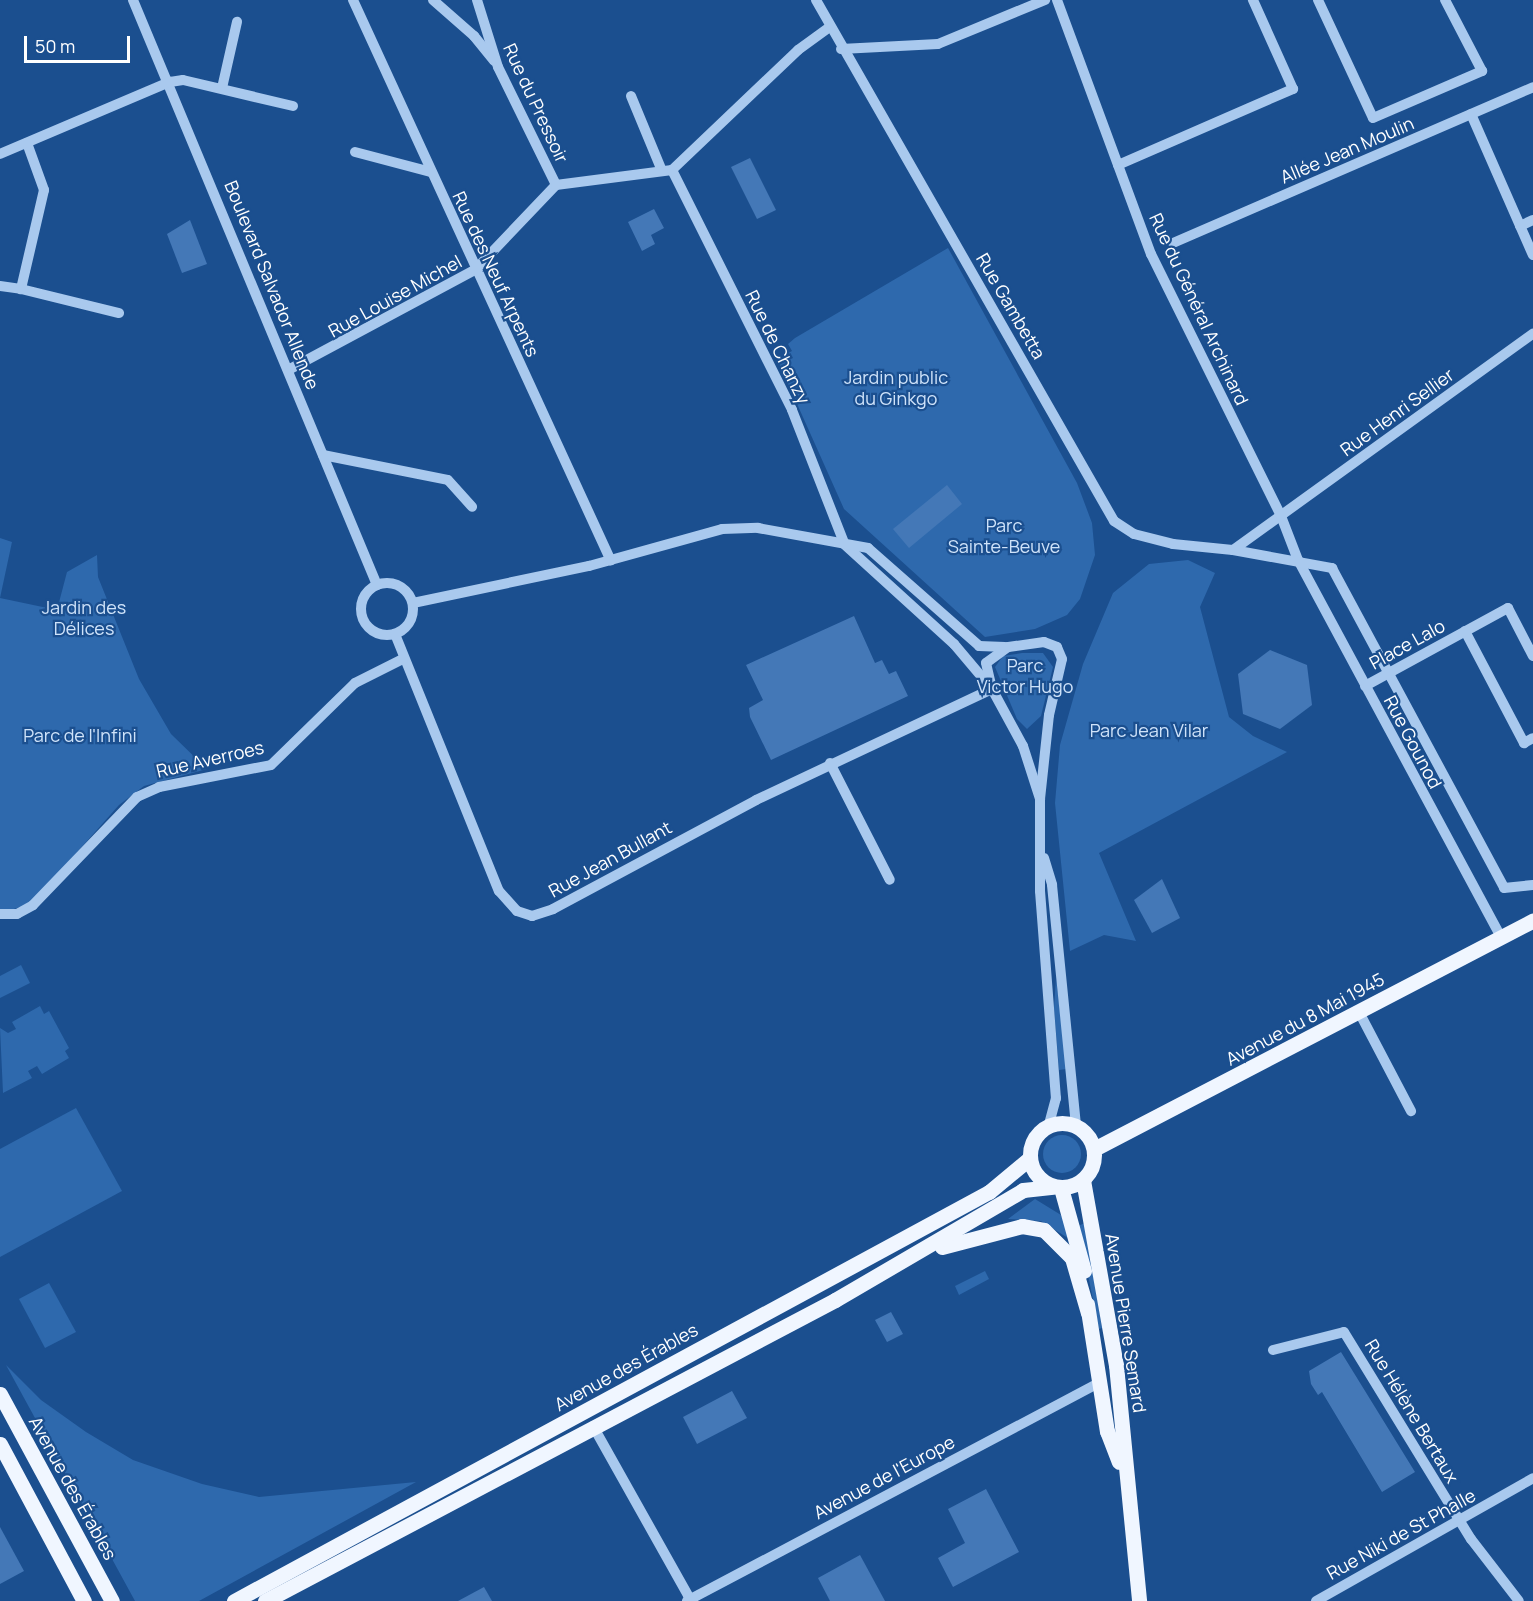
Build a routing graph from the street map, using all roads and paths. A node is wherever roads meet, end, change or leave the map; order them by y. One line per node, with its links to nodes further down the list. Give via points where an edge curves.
1 (133, 0): 15 (street, Boulevard Salvador Allende)
2 (353, 0): 26 (street, Rue des Neuf Arpents)
3 (433, 0): 14 (street, via 474,36)
4 (477, 0): 14 (street, Rue du Pressoir)
5 (816, 0): 12 (street, Rue Gambetta)
6 (1045, 0): 13 (street, via 938,44)
7 (1057, 0): 24 (street, Rue du Général Archinard)
8 (1253, 0): 24 (street, via 1293,89)
9 (1318, 0): 10 (street, via 1373,118 1482,71)
10 (1444, 0)
11 (237, 22): 17 (street)
12 (828, 28): 13 (street, Rue Gambetta); 25 (street, via 798,50)
13 (842, 49): 42 (street, Rue Gambetta, via 1114,520 1156,541)
14 (498, 66): 27 (street, Rue du Pressoir)
15 (170, 82): 17 (street); 21 (street); 37 (street, Boulevard Salvador Allende)
16 (1533, 87): 20 (street, Allée Jean Moulin)
17 (222, 88): 19 (street)
18 (631, 96): 25 (street)
19 (293, 105)
20 (1471, 114): 29 (street); 30 (street, Allée Jean Moulin)
21 (27, 143): 23 (street); 34 (street, via 44,190)
22 (355, 152): 26 (street)
23 (0, 154)
24 (1118, 165): 40 (street, Rue du Général Archinard, via 1151,254)
25 (667, 170): 27 (street); 41 (street, Rue de Chanzy, via 792,410)
26 (431, 172): 32 (street, Rue des Neuf Arpents)
27 (556, 185): 32 (street, Rue Louise Michel)
28 (1533, 220): 29 (street)
29 (1520, 226): 31 (street)
30 (1173, 243)
31 (1533, 255)
32 (475, 270): 37 (street, Rue Louise Michel); 44 (street, Rue des Neuf Arpents)
33 (0, 286): 34 (street)
34 (21, 289): 35 (street)
35 (119, 314)
36 (1533, 334): 40 (street, Rue Henri Sellier)
37 (290, 369): 38 (street, Boulevard Salvador Allende)
38 (323, 455): 39 (street, via 448,480); 45 (street, Boulevard Salvador Allende)
39 (472, 507)
40 (1281, 516): 42 (street); 43 (street, Rue du Général Archinard)
41 (844, 543): 44 (street, via 740,527); 49 (street, via 868,548 883,558 979,646); 54 (street, via 951,642)
42 (1233, 550): 43 (street, Rue Gambetta)
43 (1298, 560): 52 (street, Rue Gambetta, via 1332,568); 53 (street, Rue Gounod)
44 (612, 561): 46 (street)
45 (377, 585): 46 (street, via 399,585); 48 (street, via 364,597 362,614 378,633)
46 (413, 603): 48 (street, via 408,625)
47 (1465, 631): 50 (street, Place Lalo, via 1508,608); 52 (street, Place Lalo); 55 (street, Place Lalo, via 1524,743)
48 (395, 634): 51 (street, Rue Jean Bullant)
49 (1008, 647): 54 (street, via 988,658); 57 (street, via 1052,644 1062,658 1049,715)
50 (1533, 656)
51 (403, 659): 56 (street, Rue Jean Bullant, via 499,891 525,915 553,909); 61 (street, Rue Averroes, via 355,683 271,765 159,787 137,797 33,905 17,914)
52 (1390, 672): 53 (street, Place Lalo); 60 (street, Rue Gambetta, via 1504,888)
53 (1365, 686): 63 (street, Rue Gounod)
54 (992, 688): 56 (street, Rue Jean Bullant); 57 (street, via 1023,746)
55 (1533, 738)
56 (830, 763): 59 (street)
57 (1040, 800): 58 (street)
58 (1041, 849): 66 (street, via 1053,885); 67 (street, via 1040,891 1056,1098)
59 (890, 880)
60 (1533, 885)
61 (0, 914)
62 (1533, 920): 63 (main road, Avenue du 8 Mai 1945)
63 (1500, 937): 64 (main road, Avenue du 8 Mai 1945)
64 (1359, 1011): 65 (street); 68 (main road, Avenue du 8 Mai 1945)
65 (1411, 1111)
66 (1076, 1126): 67 (main road); 68 (main road)
67 (1048, 1127): 69 (main road, via 1036,1137)
68 (1094, 1149): 70 (main road, via 1093,1166)
69 (1030, 1158): 71 (main road, via 1037,1176); 85 (main road, Avenue des Érables, via 989,1192)
70 (1083, 1180): 71 (main road); 79 (main road, Avenue Pierre Semard, via 1116,1365)
71 (1057, 1187): 72 (main road, Avenue des Érables, via 1023,1190); 73 (main road, Avenue Pierre Semard, via 1083,1258)
72 (835, 1300): 73 (main road, Avenue des Érables, via 953,1242 1022,1226 1044,1230 1061,1243 1072,1258); 77 (main road, Avenue des Érables)
73 (1088, 1313): 75 (main road, Avenue Pierre Semard)
74 (1274, 1350): 81 (street, Rue Hélène Bertaux, via 1344,1332)
75 (1098, 1383): 79 (main road, Avenue Pierre Semard, via 1107,1431); 82 (street, Avenue de l'Europe)
76 (0, 1394): 84 (main road, Avenue des Érables)
77 (592, 1426): 82 (street); 86 (main road, Avenue des Érables)
78 (0, 1444): 83 (main road)
79 (1123, 1472): 87 (main road, Avenue Pierre Semard)
80 (1533, 1478): 81 (street, Rue Niki de St Phalle)
81 (1459, 1519): 88 (street, Rue Niki de St Phalle); 89 (street, Rue Hélène Bertaux)
82 (688, 1600)
83 (84, 1601)
84 (112, 1601)
85 (234, 1601)
86 (264, 1601)
87 (1139, 1601)
88 (1316, 1601)
89 (1519, 1601)

